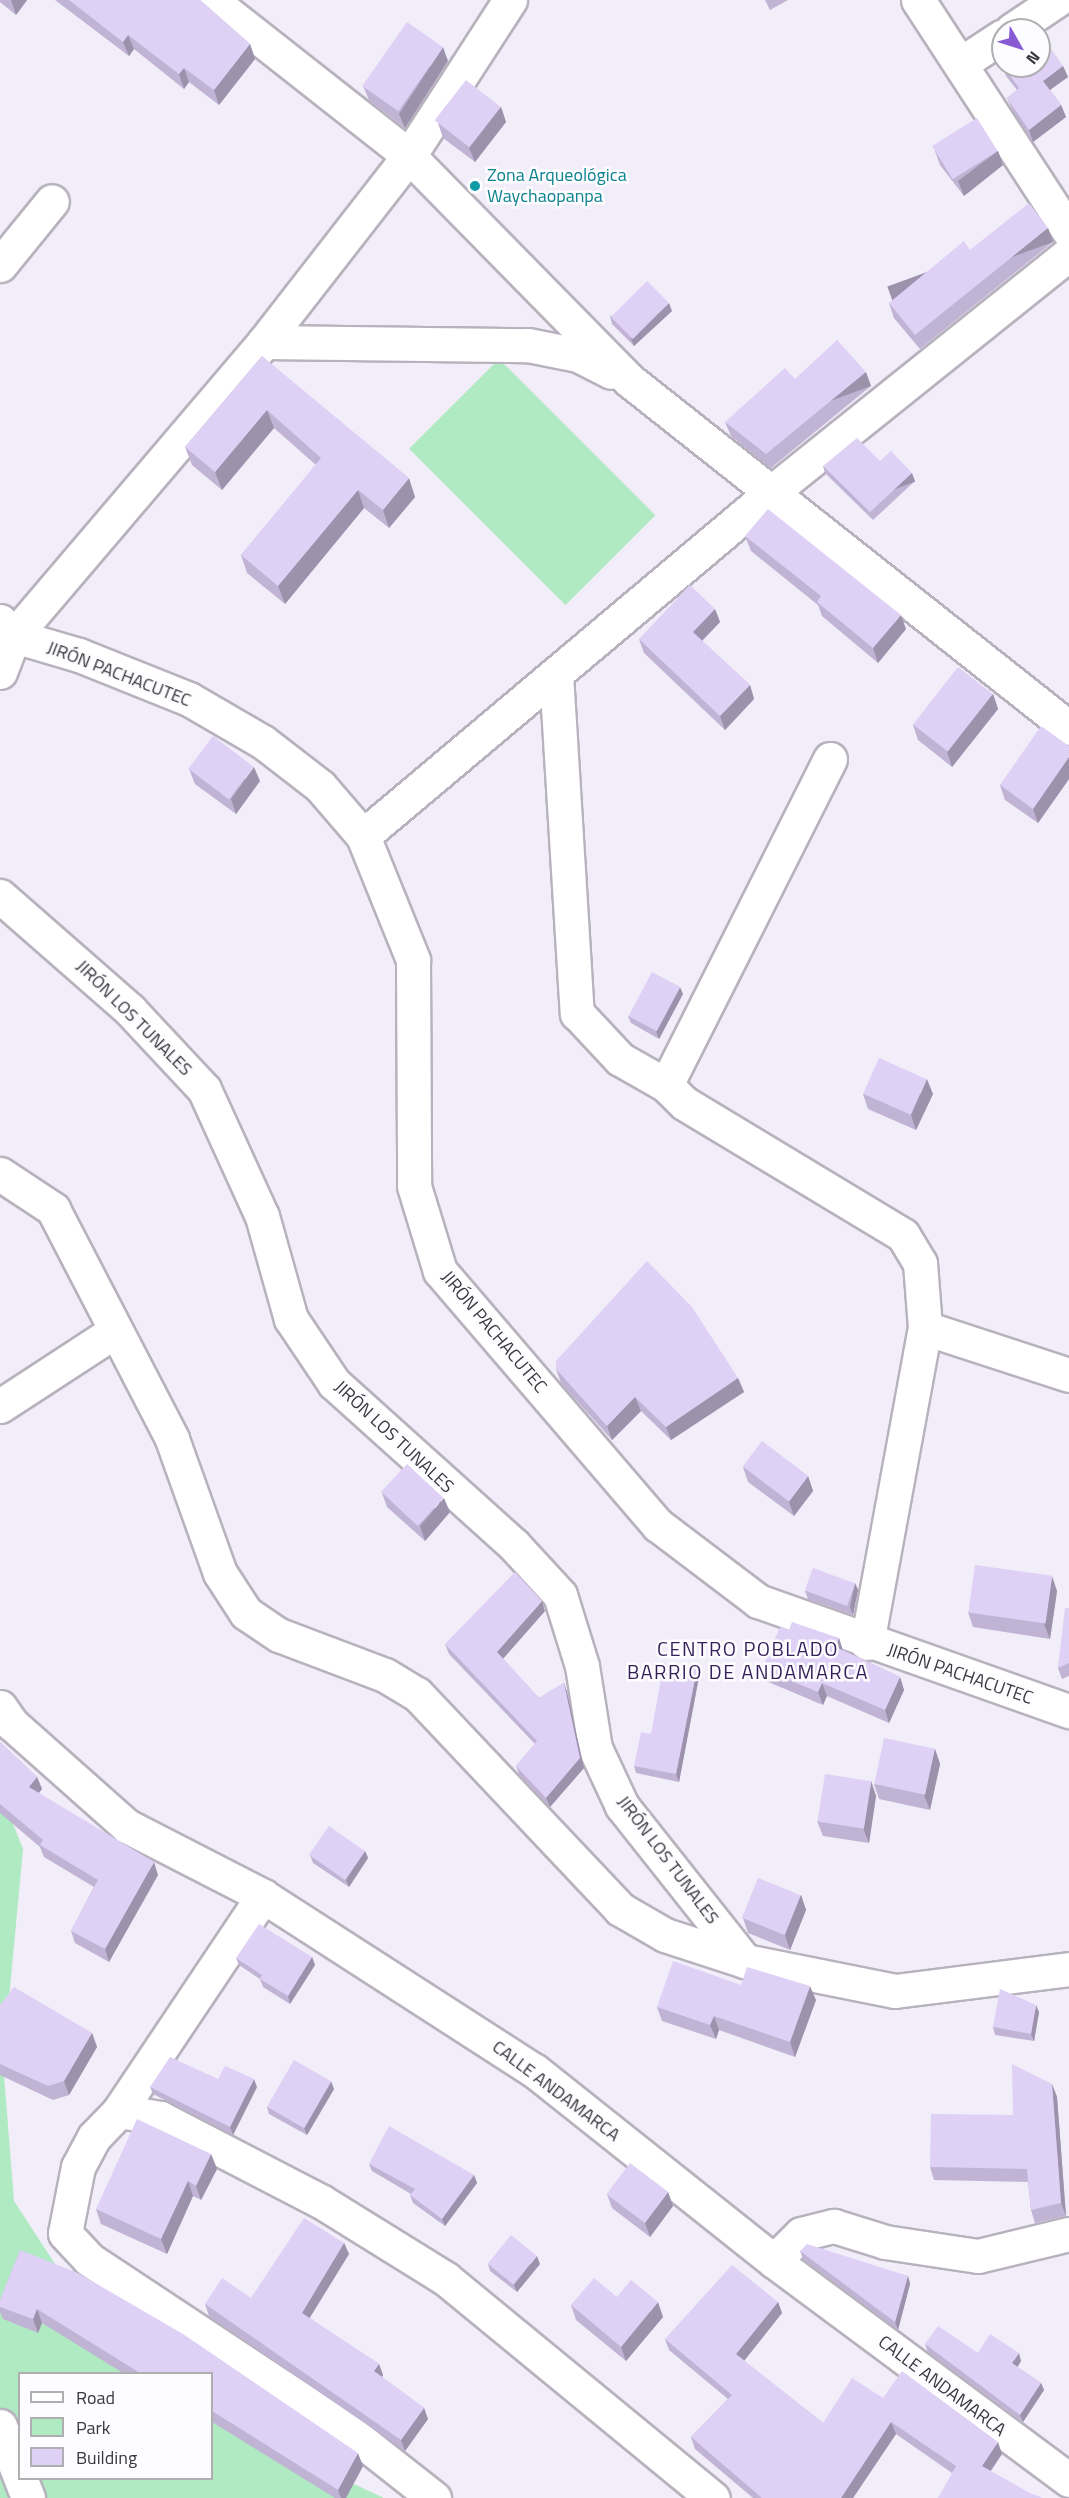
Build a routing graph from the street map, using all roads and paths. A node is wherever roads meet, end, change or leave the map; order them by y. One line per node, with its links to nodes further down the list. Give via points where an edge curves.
1 (211, 0): 8 (street)
2 (510, 0): 8 (street)
3 (918, 0): 7 (street)
4 (1057, 0): 5 (street)
5 (1030, 18)
6 (991, 44): 7 (street)
7 (960, 64): 10 (street)
8 (409, 156): 13 (street); 14 (street)
9 (52, 201): 12 (street)
10 (1069, 232)
11 (1069, 254): 15 (street)
12 (0, 265)
13 (264, 342): 14 (street, via 528,345 578,356); 16 (street)
14 (629, 380): 15 (street)
15 (772, 491): 18 (street); 19 (street)
16 (7, 628): 17 (street); 21 (street, JIRÓN PACHACUTEC, via 189,699 263,742 320,786)
17 (0, 672)
18 (556, 674): 21 (street); 23 (street, via 577,1013 620,1059)
19 (1069, 728)
20 (830, 759): 23 (street)
21 (363, 836): 29 (street, JIRÓN PACHACUTEC, via 413,960 414,1186 440,1271 658,1525 758,1601)
22 (0, 896): 33 (street, JIRÓN LOS TUNALES, via 122,1002 204,1089 262,1216 291,1319 334,1383 513,1544 560,1595 582,1666 595,1748 622,1806)
23 (666, 1085): 25 (street, via 684,1103 903,1235 920,1263)
24 (0, 1174): 26 (street, via 54,1209)
25 (925, 1328): 27 (street); 29 (street)
26 (115, 1331): 28 (street); 33 (street, via 172,1439 220,1573 246,1612 279,1635 385,1675 417,1694 620,1909 665,1935)
27 (1069, 1375)
28 (0, 1406)
29 (867, 1643): 31 (street, JIRÓN PACHACUTEC)
30 (0, 1707): 32 (street, CALLE ANDAMARCA, via 12,1724 127,1826)
31 (1069, 1711)
32 (262, 1896): 35 (street); 37 (street, CALLE ANDAMARCA, via 534,2071)
33 (745, 1961): 34 (street, via 895,1991)
34 (1069, 1969)
35 (119, 2111): 43 (street, via 94,2137 78,2168 65,2233 89,2259 350,2432); 44 (street, via 160,2118 322,2202 446,2279)
36 (1069, 2234): 37 (street, via 978,2256 885,2242 834,2226 801,2234)
37 (774, 2261): 41 (street, CALLE ANDAMARCA)
38 (0, 2426): 39 (street)
39 (18, 2472)
40 (21, 2480): 42 (street)
41 (1069, 2480)
42 (28, 2498)
43 (434, 2498)
44 (713, 2498)

